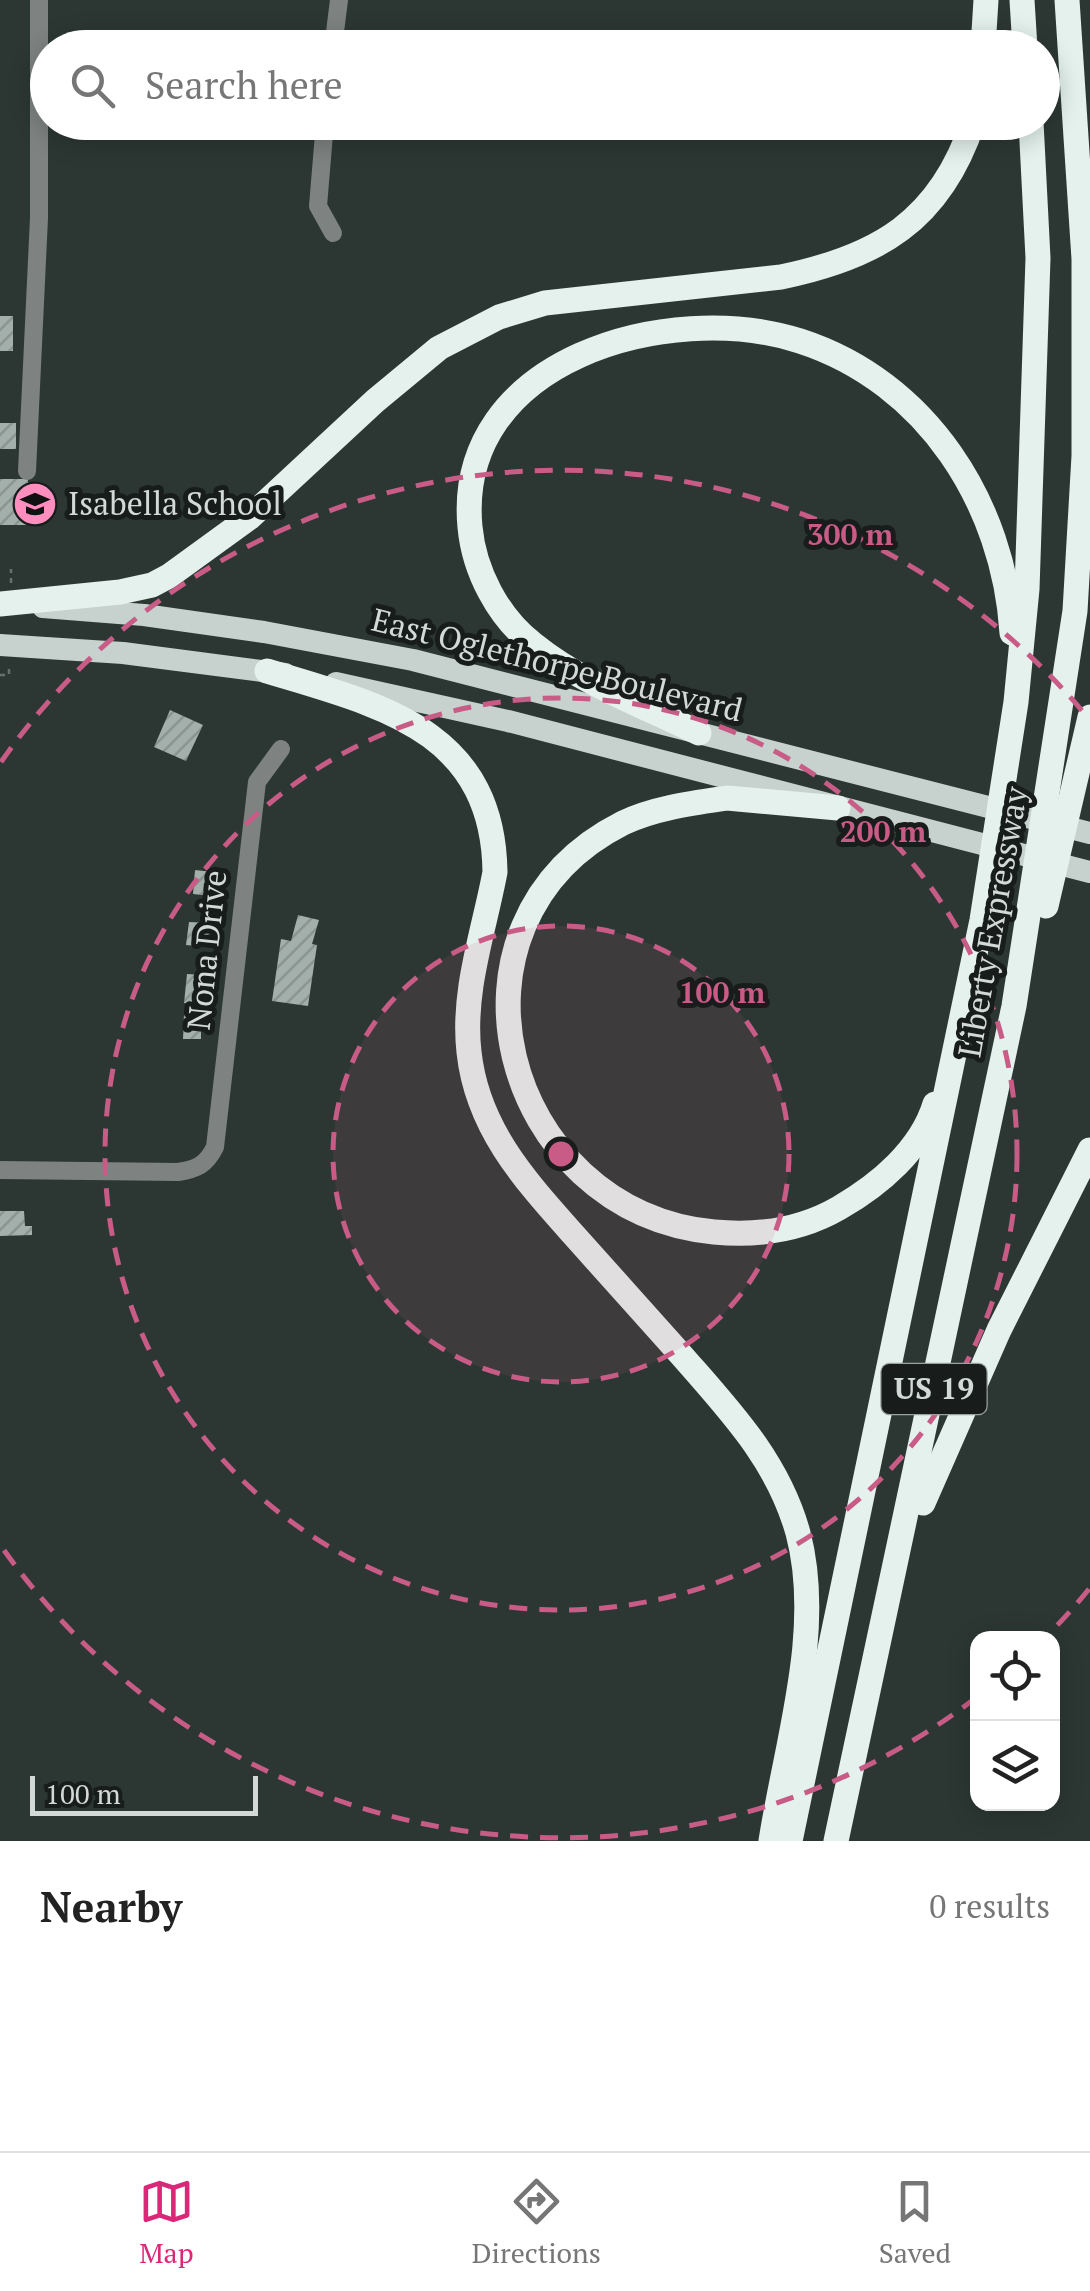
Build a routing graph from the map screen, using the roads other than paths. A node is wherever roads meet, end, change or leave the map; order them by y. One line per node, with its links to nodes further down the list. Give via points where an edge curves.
1 (38, 0): 6 (street)
2 (339, 0): 7 (street)
3 (986, 0): 8 (highway)
4 (1022, 0): 9 (highway)
5 (1068, 0): 26 (highway, Liberty Expressway, via 1084,259 1084,456 1075,611)
6 (38, 30)
7 (336, 30)
8 (984, 30)
9 (1024, 30)
10 (39, 140): 15 (street)
11 (324, 140): 14 (street, via 318,206)
12 (967, 140): 16 (highway, via 937,196 873,249 781,277 546,303 499,318 439,348 249,518 169,576 105,594)
13 (1032, 140): 19 (highway, Liberty Expressway / US 19, via 1038,258 1027,589)
14 (333, 233)
15 (27, 471)
16 (0, 606): 21 (main road, East Oglethorpe Boulevard, via 144,614 300,638)
17 (0, 646): 18 (main road, East Oglethorpe Boulevard)
18 (267, 671): 23 (main road, East Oglethorpe Boulevard, via 508,721); 31 (highway, via 398,714 441,744 466,774 485,809 494,853 467,1030 486,1117 520,1175 747,1430 782,1490 798,1536 808,1606)
19 (1016, 702): 21 (highway, via 1002,560 976,492 937,435 891,390 818,348 747,329 681,330 602,347 524,390 481,444 469,513 486,584 532,644); 27 (highway, Liberty Expressway / US 19)
20 (1090, 717): 26 (highway)
21 (699, 732): 24 (main road, East Oglethorpe Boulevard)
22 (281, 749): 29 (street, Nona Drive, via 258,782 215,1146 206,1162 178,1172)
23 (838, 808): 25 (main road, East Oglethorpe Boulevard); 27 (highway, via 727,798 669,809 622,824 558,874 528,919 509,1002 514,1059 546,1134 615,1200 671,1224 753,1234 813,1222 860,1195 910,1150 932,1114)
24 (1090, 833)
25 (1090, 872)
26 (1032, 937): 30 (highway, Liberty Expressway / US 19)
27 (961, 1023): 32 (highway, Liberty Expressway / US 19)
28 (1090, 1150): 30 (highway, via 964,1404)
29 (0, 1170)
30 (890, 1597): 33 (highway, Liberty Expressway / US 19)
31 (770, 1841)
32 (790, 1841)
33 (836, 1841)

